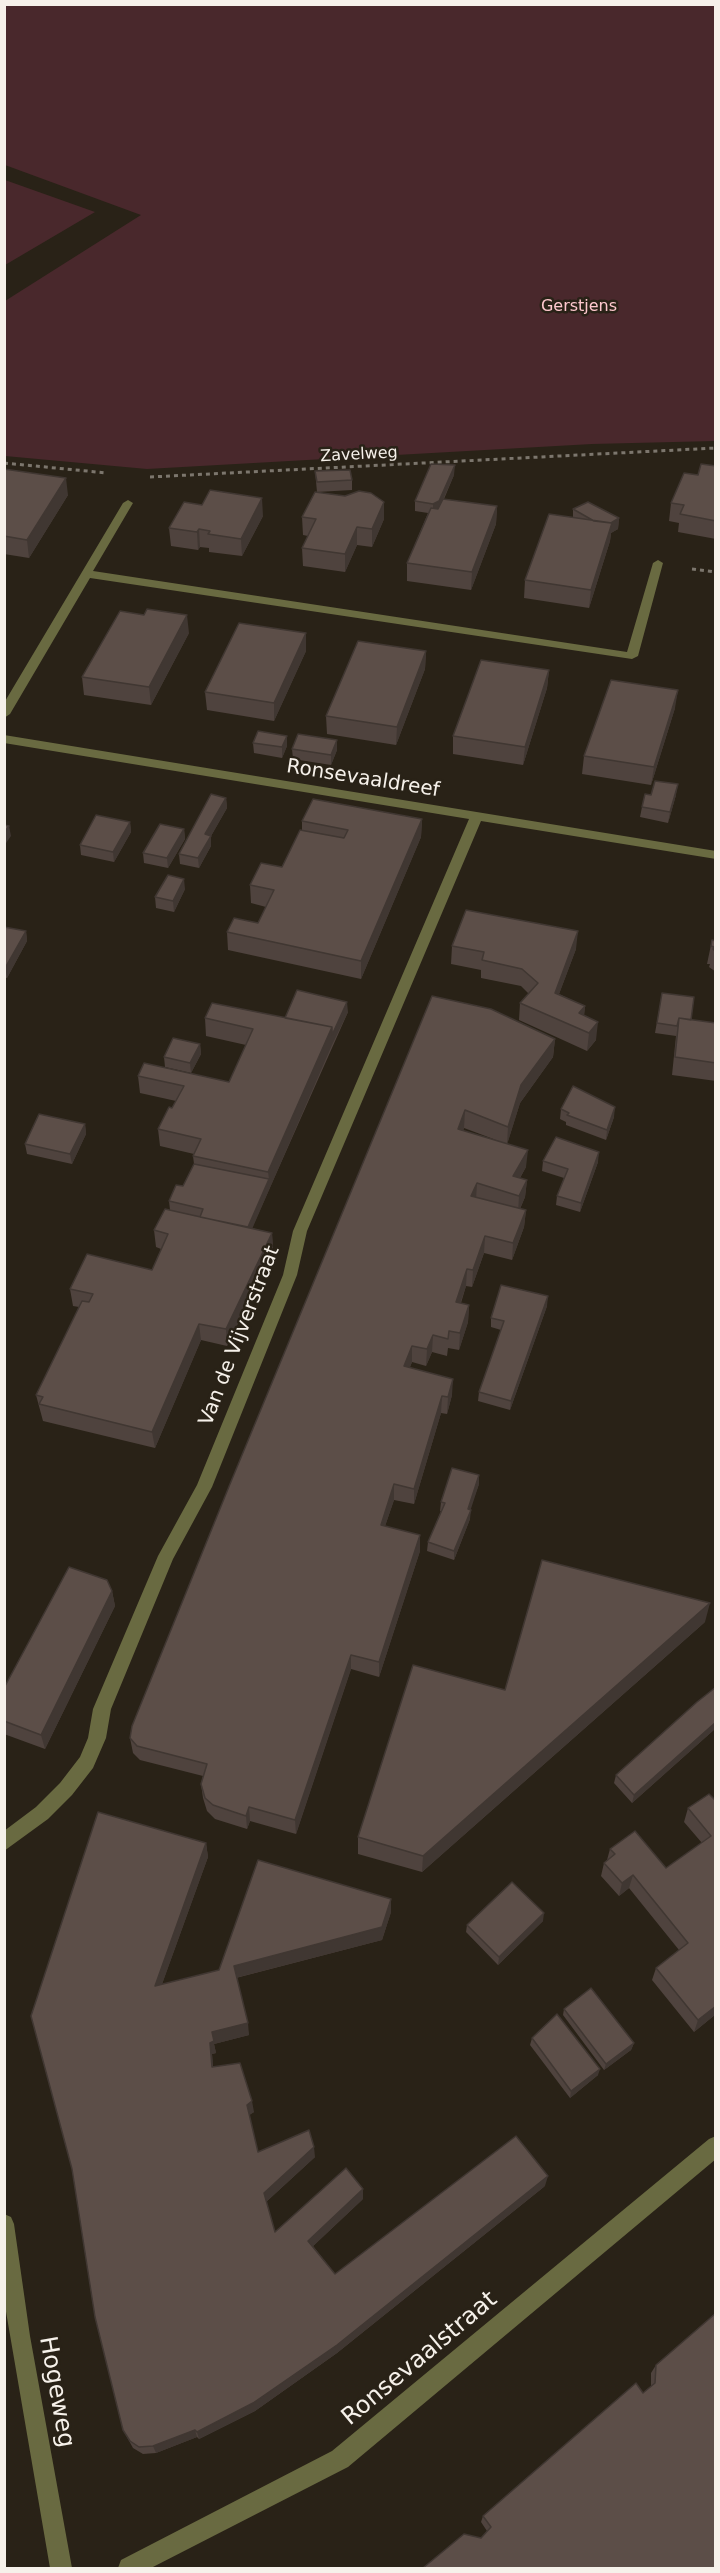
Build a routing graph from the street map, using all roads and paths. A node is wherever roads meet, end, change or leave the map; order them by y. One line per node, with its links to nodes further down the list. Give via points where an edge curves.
1 (716, 448): 4 (path, Zavelweg)
2 (4, 463): 3 (path)
3 (117, 474)
4 (140, 476)
5 (128, 503): 7 (street)
6 (658, 563): 7 (street, via 632,656)
7 (88, 574): 8 (street)
8 (4, 714)
9 (4, 739): 10 (street, Ronsevaaldreef)
10 (476, 817): 11 (street, Ronsevaaldreef); 12 (street, Van de Vijverstraat, via 300,1231 290,1275 204,1487 166,1556 102,1709 98,1738 87,1762 42,1813)
11 (716, 855)
12 (4, 1842)
13 (716, 2146): 17 (street, Ronsevaalstraat, via 340,2459)
14 (4, 2224): 15 (street, Hogeweg)
15 (12, 2338): 16 (street, Hogeweg)
16 (61, 2568)
17 (129, 2568)

